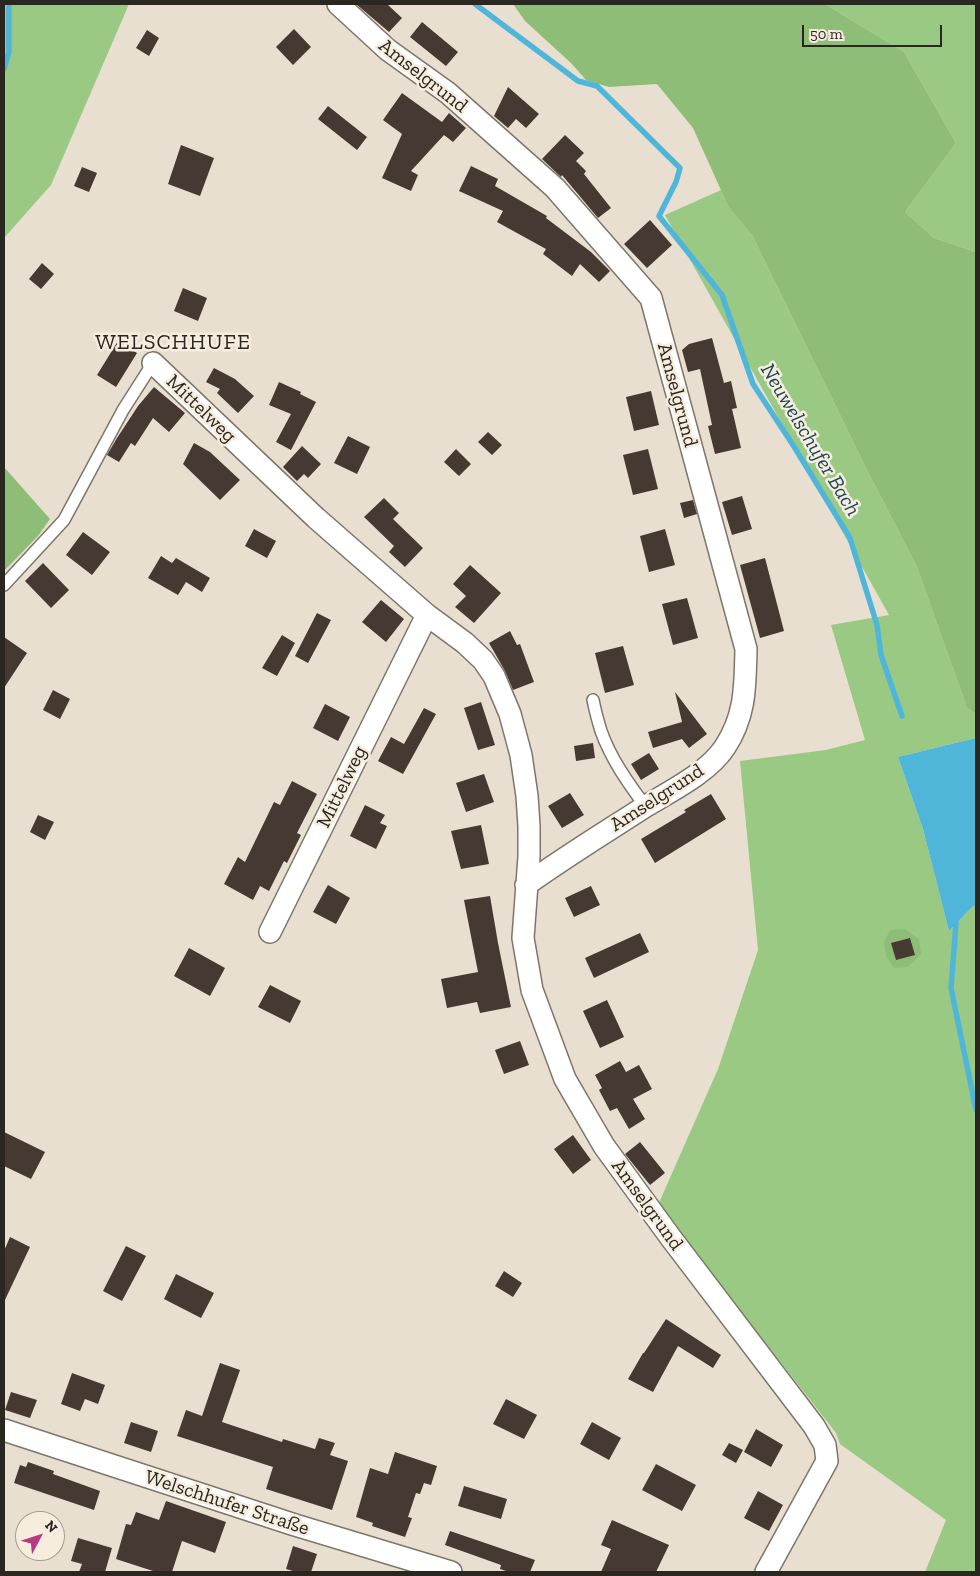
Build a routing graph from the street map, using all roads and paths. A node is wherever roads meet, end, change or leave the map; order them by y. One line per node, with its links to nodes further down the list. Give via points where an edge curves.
1 (338, 4): 6 (street, Amselgrund, via 388,50 448,93 555,188 651,298 746,649 745,692 738,722 724,748 703,771)
2 (153, 363): 3 (lane, Mittelweg, via 123,410 64,520); 4 (street, Mittelweg, via 316,518)
3 (4, 585)
4 (426, 615): 7 (street, Mittelweg, via 483,660 494,676 510,714 527,796); 8 (street, Mittelweg)
5 (592, 700): 6 (lane, via 601,732 613,757)
6 (646, 806): 7 (street, Amselgrund)
7 (526, 885): 11 (street, Amselgrund, via 523,938 532,990 565,1079 604,1146 825,1445 828,1461)
8 (270, 932)
9 (4, 1430): 10 (street, Welschhufer Straße, via 295,1526)
10 (451, 1572)
11 (766, 1572)

